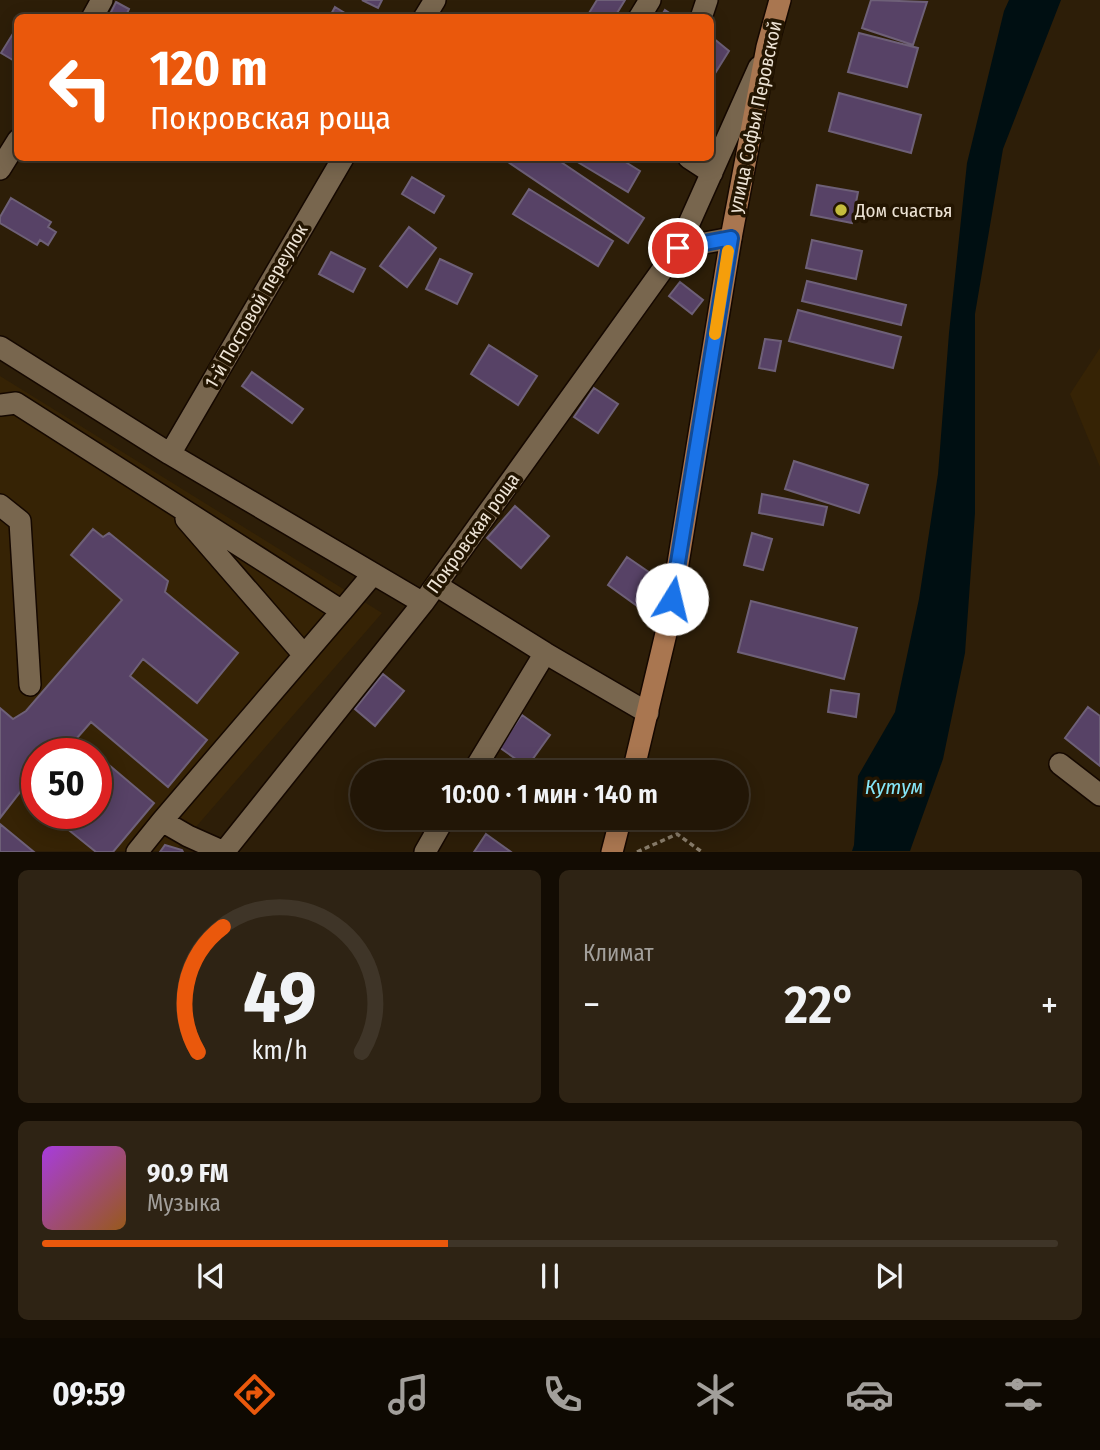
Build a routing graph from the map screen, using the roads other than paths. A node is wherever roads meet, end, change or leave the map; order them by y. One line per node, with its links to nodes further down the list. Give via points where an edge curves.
1 (780, 0): 2 (main road, улица Софьи Перовской)
2 (767, 47): 7 (street, Покровская роща); 8 (main road, улица Софьи Перовской)
3 (14, 146): 6 (street)
4 (341, 161): 12 (street, 1-й Постовой переулок)
5 (694, 161): 7 (street)
6 (0, 169)
7 (712, 173): 9 (street, Покровская роща)
8 (731, 238): 9 (street); 22 (main road, улица Софьи Перовской, via 668,625)
9 (678, 248): 16 (street, Покровская роща)
10 (0, 347): 12 (street)
11 (0, 405): 13 (street, via 16,403)
12 (170, 454): 15 (street)
13 (171, 502): 18 (street); 20 (street)
14 (0, 505): 21 (street, via 20,521)
15 (373, 574): 17 (street); 18 (street)
16 (436, 585): 17 (street, Покровская роща); 19 (street)
17 (424, 603): 31 (street, Покровская роща)
18 (342, 611): 20 (street)
19 (545, 653): 22 (street); 23 (street)
20 (304, 655): 27 (street)
21 (30, 685)
22 (648, 713): 24 (main road, улица Софьи Перовской)
23 (480, 760)
24 (636, 760)
25 (1060, 764): 26 (street)
26 (1100, 795)
27 (162, 821): 30 (street); 31 (street)
28 (438, 830): 32 (street)
29 (618, 830): 33 (main road)
30 (137, 852)
31 (224, 852)
32 (425, 852)
33 (612, 852)

